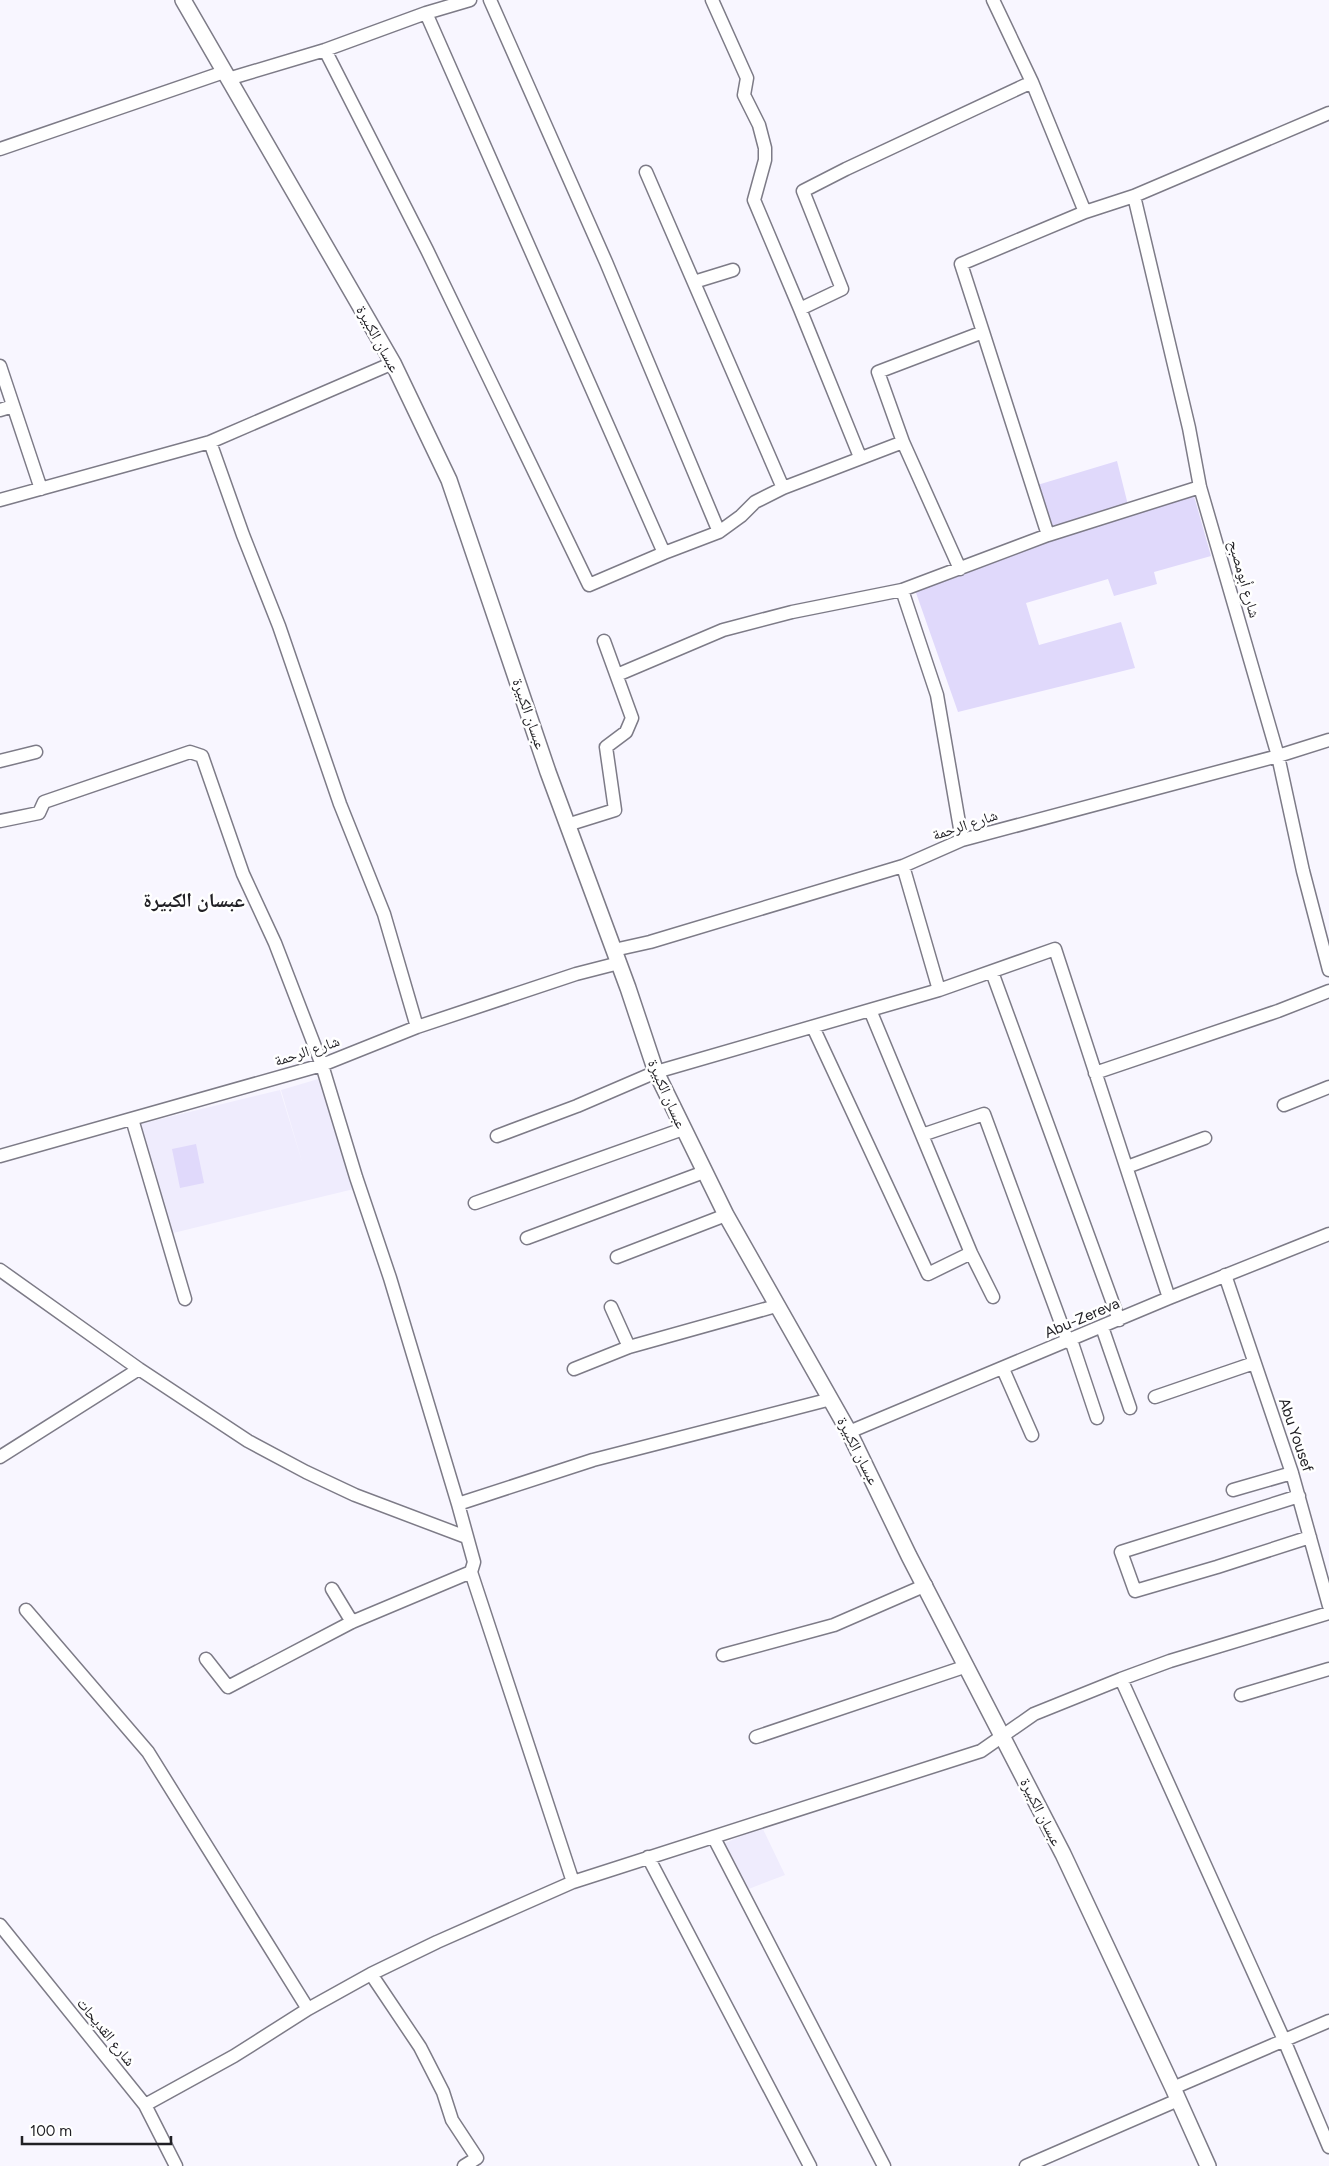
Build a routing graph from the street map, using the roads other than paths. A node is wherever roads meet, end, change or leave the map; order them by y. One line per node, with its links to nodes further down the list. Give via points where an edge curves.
1 (183, 0): 8 (main road, عبسان الكبيرة)
2 (470, 0): 6 (street)
3 (490, 0): 30 (street, via 606,262)
4 (712, 0): 17 (street, via 747,78 744,95 759,126 765,148 754,200)
5 (993, 0): 9 (street)
6 (426, 13): 7 (street); 32 (street)
7 (325, 50): 8 (street); 32 (street, via 427,250 589,585)
8 (226, 75): 11 (street); 19 (main road, عبسان الكبيرة)
9 (1032, 82): 14 (street); 17 (street, via 803,191 842,289)
10 (1329, 113): 13 (street)
11 (0, 149)
12 (646, 172): 16 (street)
13 (1134, 196): 14 (street); 26 (street, شارع أبومصبح)
14 (1085, 212): 18 (street, via 961,264)
15 (733, 270): 16 (street)
16 (694, 282): 27 (street)
17 (800, 309): 25 (street)
18 (983, 332): 24 (street, via 878,372); 31 (street)
19 (392, 363): 23 (street); 42 (main road, عبسان الكبيرة, via 449,480)
20 (0, 366): 21 (street)
21 (13, 406): 22 (street); 28 (street)
22 (0, 410)
23 (210, 442): 28 (street); 52 (street, via 279,626 340,804 384,914)
24 (903, 442): 25 (street); 33 (street)
25 (860, 458): 27 (street)
26 (1200, 487): 31 (street); 39 (street, شارع أبومصبح)
27 (783, 488): 30 (street, via 755,502)
28 (40, 490): 29 (street)
29 (0, 500)
30 (720, 532): 32 (street)
31 (1048, 535): 33 (street)
32 (664, 553)
33 (960, 569): 34 (street)
34 (902, 590): 36 (street, via 792,612 723,630); 43 (street, via 937,696)
35 (604, 641): 36 (street)
36 (617, 675): 42 (street, via 632,718 626,732 606,747 615,810)
37 (1329, 740): 39 (street, شارع الرحمة)
38 (36, 752): 40 (street)
39 (1278, 756): 43 (street, شارع الرحمة); 46 (street, شارع أبومصبح)
40 (0, 760)
41 (0, 821): 53 (street, via 39,813 44,802 166,759 190,752 202,756 243,874 275,943)
42 (567, 825): 45 (main road, عبسان الكبيرة)
43 (962, 840): 44 (street, شارع الرحمة)
44 (903, 866): 45 (street, شارع الرحمة, via 650,942); 48 (street)
45 (616, 956): 52 (street, شارع الرحمة, via 576,974); 54 (main road, عبسان الكبيرة)
46 (1329, 970)
47 (992, 972): 48 (street); 55 (street, via 1055,949); 79 (street)
48 (939, 990): 50 (street)
49 (1329, 991): 55 (street)
50 (870, 1010): 51 (street); 60 (street)
51 (813, 1027): 54 (street); 70 (street, via 928,1274)
52 (417, 1028): 53 (street, شارع الرحمة)
53 (322, 1065): 58 (street, شارع الرحمة); 97 (street)
54 (656, 1072): 59 (main road, عبسان الكبيرة); 61 (street)
55 (1094, 1073): 64 (street)
56 (1329, 1087): 57 (street)
57 (1284, 1104)
58 (132, 1119): 63 (street, شارع الرحمة); 75 (street)
59 (683, 1129): 65 (main road, عبسان الكبيرة); 66 (street)
60 (922, 1135): 70 (street); 81 (street, via 984,1114)
61 (497, 1136)
62 (1205, 1138): 64 (street)
63 (0, 1156)
64 (1127, 1167): 76 (street)
65 (704, 1172): 67 (main road, عبسان الكبيرة); 69 (street)
66 (475, 1203)
67 (726, 1215): 71 (street); 77 (main road, عبسان الكبيرة)
68 (1329, 1234): 73 (street, Abu-Zereva)
69 (527, 1238)
70 (970, 1253): 74 (street)
71 (617, 1257)
72 (0, 1270): 84 (street)
73 (1226, 1275): 76 (street, Abu-Zereva); 83 (street, Abu Yousef)
74 (993, 1297)
75 (185, 1298)
76 (1169, 1298): 79 (street, Abu-Zereva)
77 (776, 1306): 82 (street); 88 (main road, عبسان الكبيرة)
78 (611, 1307): 82 (street)
79 (1119, 1320): 80 (street, Abu-Zereva)
80 (1102, 1327): 81 (street, Abu-Zereva); 89 (street)
81 (1070, 1341): 86 (street, Abu-Zereva); 90 (street)
82 (629, 1347): 85 (street)
83 (1254, 1363): 87 (street); 94 (street, Abu Yousef)
84 (138, 1369): 93 (street); 98 (street, via 248,1441 306,1472 355,1495)
85 (574, 1369)
86 (1003, 1369): 91 (street, Abu-Zereva); 92 (street)
87 (1155, 1397)
88 (831, 1399): 91 (main road, عبسان الكبيرة); 97 (street, via 593,1460)
89 (1130, 1408)
90 (1097, 1418)
91 (849, 1432): 101 (main road, عبسان الكبيرة)
92 (1032, 1434)
93 (0, 1457)
94 (1292, 1473): 95 (street); 96 (street, Abu Yousef)
95 (1233, 1490)
96 (1298, 1496): 99 (street, Abu Yousef); 99 (street, via 1121,1552 1135,1590 1217,1568)
97 (458, 1504): 98 (street)
98 (466, 1537): 100 (street, via 474,1562)
99 (1310, 1537): 103 (street, Abu Yousef)
100 (471, 1572): 106 (street); 117 (street)
101 (926, 1586): 107 (street, via 834,1625); 109 (main road, عبسان الكبيرة)
102 (332, 1589): 106 (street)
103 (1329, 1606)
104 (26, 1610): 120 (street, via 148,1752)
105 (1329, 1613): 111 (street)
106 (352, 1622): 108 (street, via 228,1687)
107 (723, 1655)
108 (206, 1660)
109 (967, 1666): 113 (main road, عبسان الكبيرة); 114 (street)
110 (1329, 1670): 112 (street)
111 (1121, 1679): 113 (street, via 1034,1714); 122 (street)
112 (1242, 1695)
113 (1003, 1736): 115 (street, via 981,1752); 123 (main road, عبسان الكبيرة, via 1063,1854)
114 (756, 1737)
115 (714, 1838): 116 (street); 129 (street)
116 (648, 1857): 117 (street); 128 (street)
117 (573, 1882): 119 (street)
118 (0, 1925): 124 (street, شارع القديحات)
119 (371, 1974): 120 (street); 127 (street, via 420,2047 443,2092 452,2120 477,2158)
120 (308, 2010): 124 (street)
121 (1329, 2021): 122 (street)
122 (1284, 2040): 123 (street); 125 (street)
123 (1175, 2094): 130 (street); 131 (main road, عبسان الكبيرة)
124 (145, 2105): 126 (street, شارع القديحات)
125 (1329, 2147)
126 (176, 2166)
127 (464, 2166)
128 (810, 2166)
129 (884, 2166)
130 (1026, 2166)
131 (1208, 2166)

